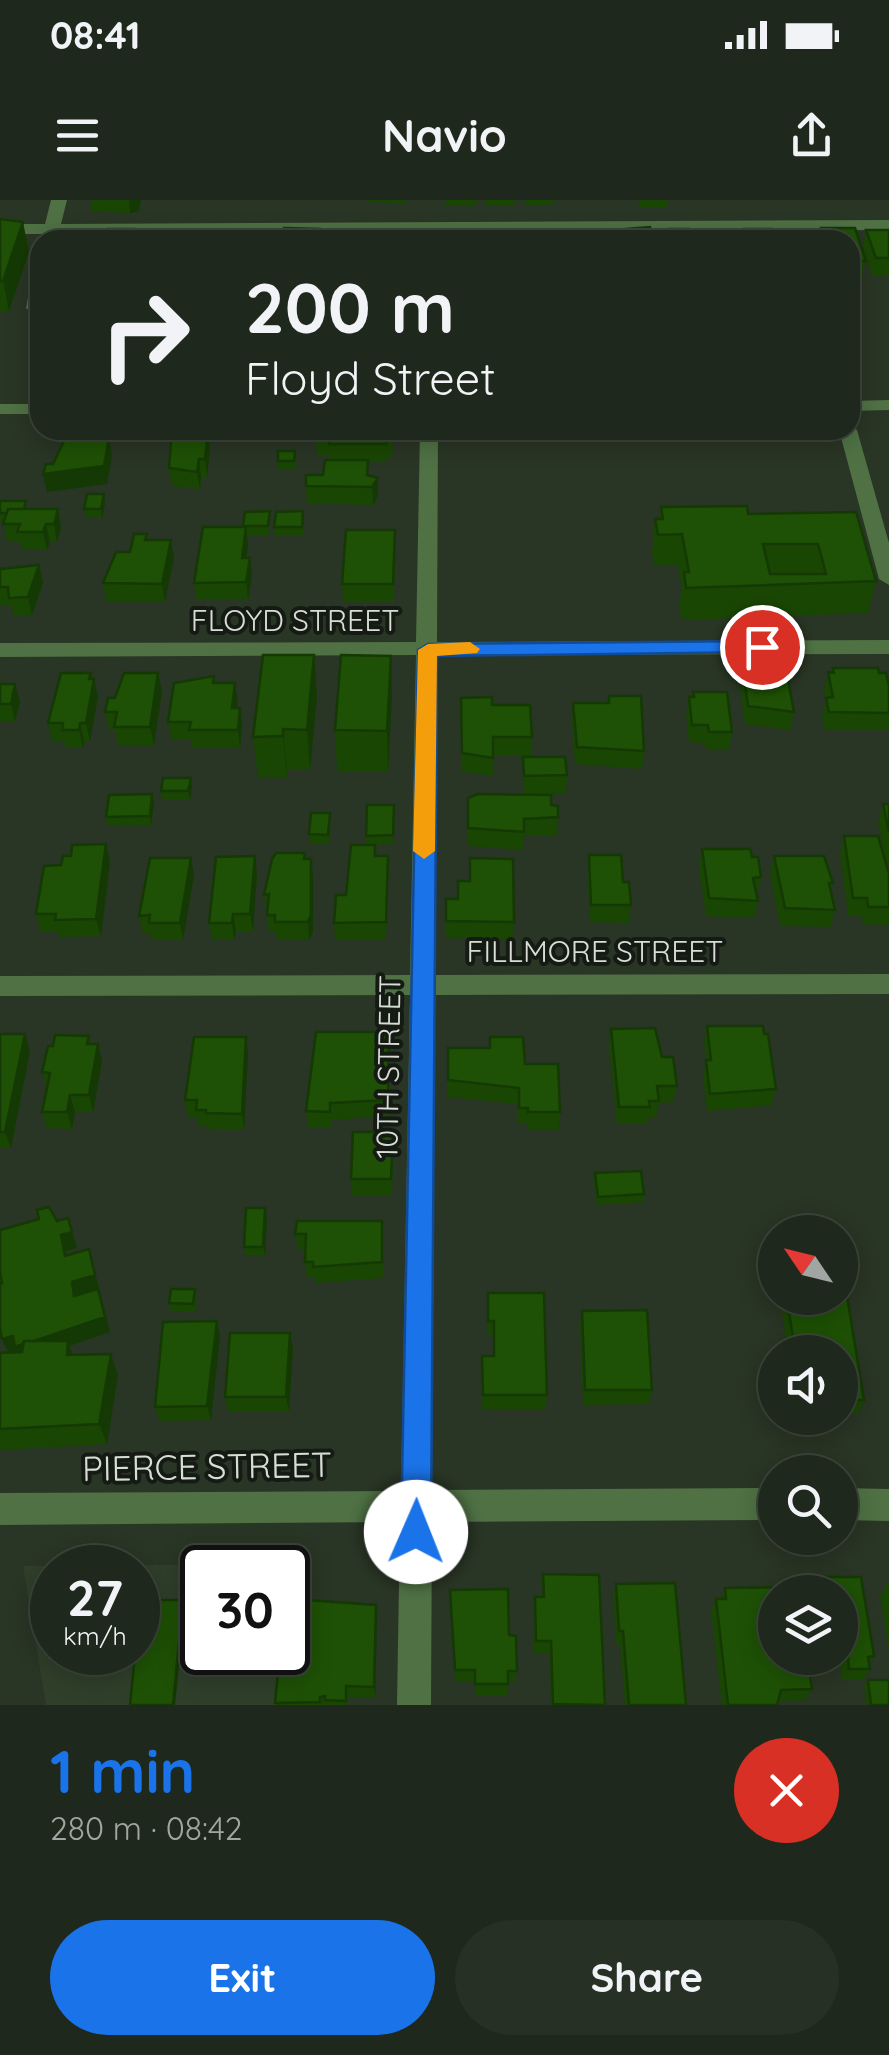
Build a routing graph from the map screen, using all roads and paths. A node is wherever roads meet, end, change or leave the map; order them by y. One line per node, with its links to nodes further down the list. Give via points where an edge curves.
1 (59, 200): 6 (street)
2 (430, 225): 4 (street); 7 (street)
3 (889, 225): 4 (street)
4 (791, 226)
5 (0, 229): 8 (street)
6 (52, 230)
7 (219, 230)
8 (30, 232)
9 (889, 405): 10 (street)
10 (860, 406)
11 (0, 409): 12 (street)
12 (30, 409)
13 (429, 440): 18 (street, 10TH STREET)
14 (851, 440): 15 (street)
15 (889, 579)
16 (889, 647): 18 (street, FLOYD STREET)
17 (0, 650): 18 (street, FLOYD STREET)
18 (428, 650): 19 (street, 10TH STREET)
19 (421, 984): 20 (street, FILLMORE STREET); 21 (street, FILLMORE STREET); 22 (street, 10TH STREET)
20 (889, 984)
21 (0, 986)
22 (416, 1503): 23 (street, PIERCE STREET); 26 (street, PIERCE STREET); 27 (street, 10TH STREET)
23 (758, 1504)
24 (858, 1504): 25 (street)
25 (889, 1504)
26 (0, 1509)
27 (414, 1705)

